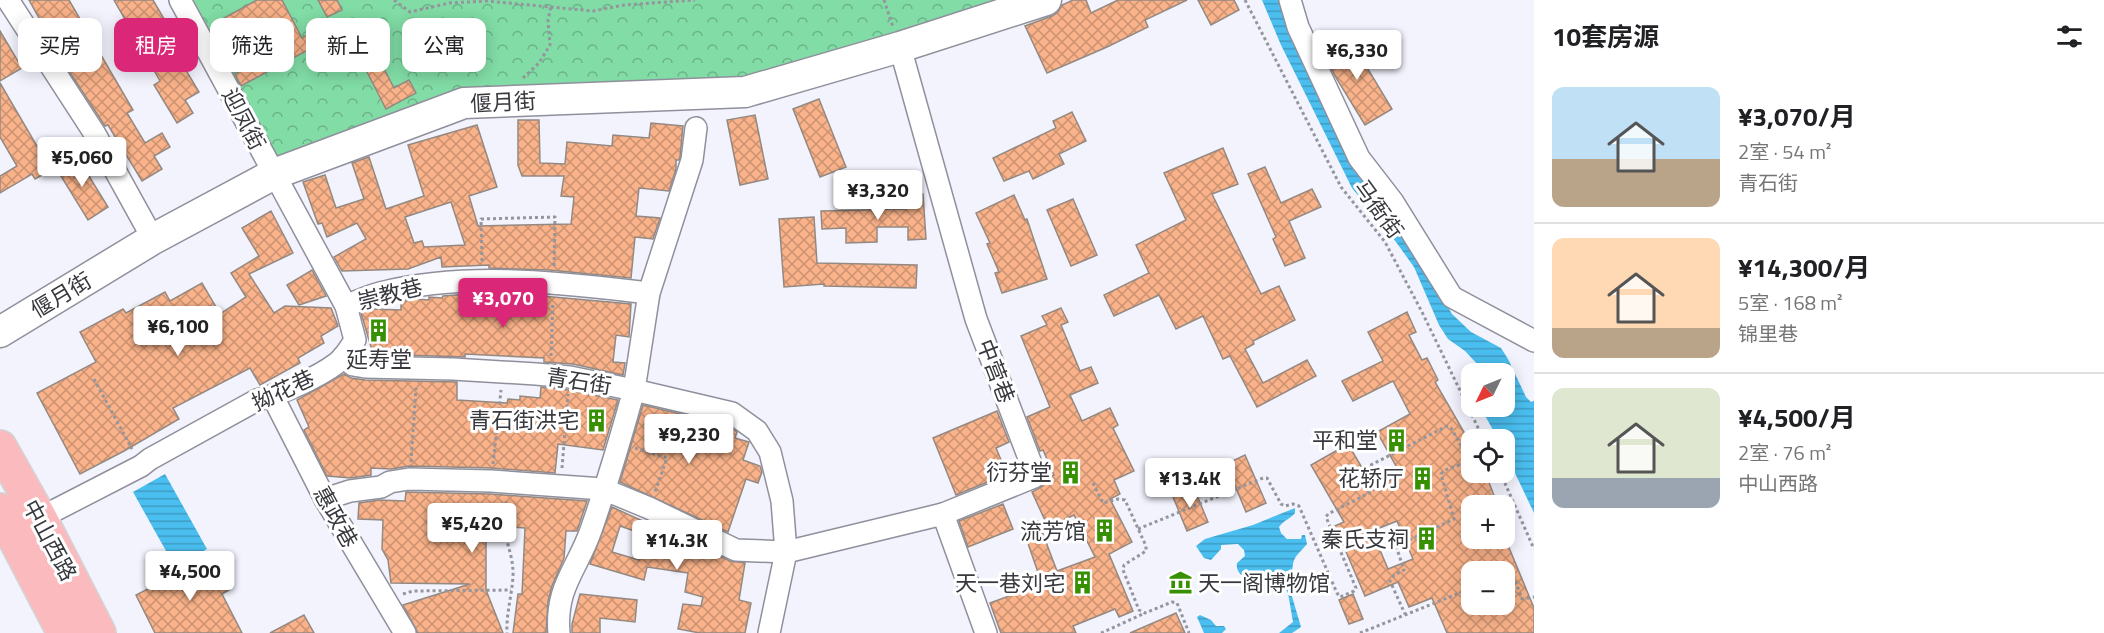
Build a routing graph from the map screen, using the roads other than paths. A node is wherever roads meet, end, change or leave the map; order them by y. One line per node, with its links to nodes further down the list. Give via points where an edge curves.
1 (8, 0): 8 (street, via 95,134)
2 (180, 0): 7 (street, 迎凤街)
3 (1046, 0): 5 (street, 偃月街)
4 (1290, 0): 12 (street, via 1298,27 1359,158 1393,202 1452,297)
5 (898, 42): 7 (street, 偃月街, via 745,92 464,103); 20 (street, 中营巷, via 976,319 1035,474)
6 (696, 128): 9 (street, via 692,160)
7 (274, 174): 8 (street, 偃月街); 10 (street)
8 (153, 239): 11 (street, 偃月街)
9 (649, 293): 10 (street, 崇教巷, via 554,282 483,281 406,287); 14 (street)
10 (346, 306): 13 (street, via 355,340)
11 (0, 332)
12 (1534, 341)
13 (343, 357): 14 (street, 青石街, via 353,365 365,367 560,376); 15 (street, 拗花巷)
14 (634, 390): 17 (street, 青石街); 22 (street, via 732,413 757,431 770,452 782,501)
15 (273, 397): 18 (street, 惠政巷); 21 (street, 拗花巷, via 257,400 150,459 108,490)
16 (0, 447): 21 (main road, 中山西路)
17 (603, 489): 18 (street, via 410,479); 22 (street, via 736,550); 26 (street, 青石街, via 590,533 562,589)
18 (325, 499): 25 (street, 惠政巷)
19 (0, 510): 23 (main road, 中山西路)
20 (943, 514): 22 (street); 28 (street)
21 (40, 518): 24 (main road, 中山西路)
22 (786, 552): 27 (street)
23 (64, 633)
24 (99, 633)
25 (405, 633)
26 (559, 633)
27 (769, 633)
28 (986, 633)

